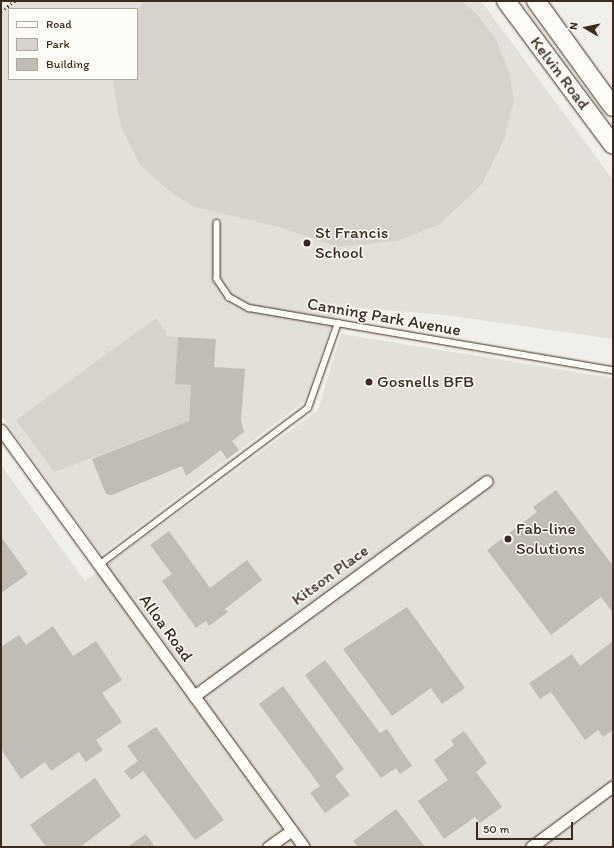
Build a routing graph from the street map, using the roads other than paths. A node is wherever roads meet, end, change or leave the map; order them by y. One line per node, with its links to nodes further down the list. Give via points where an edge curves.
1 (506, 1): 4 (main road, Kelvin Road)
2 (536, 1): 3 (main road, Kelvin Road)
3 (613, 107)
4 (613, 145)
5 (217, 223): 6 (lane, Canning Park Avenue, via 217,279 229,297 249,308)
6 (338, 323): 7 (lane, Canning Park Avenue); 10 (lane, via 308,408)
7 (613, 370)
8 (1, 430): 10 (street, Alloa Road)
9 (487, 481): 11 (street, Kitson Place)
10 (99, 565): 11 (street, Alloa Road)
11 (194, 696): 13 (street, Alloa Road)
12 (613, 786): 16 (street)
13 (292, 830): 14 (street); 15 (street, Alloa Road)
14 (268, 847)
15 (304, 847)
16 (531, 847)

